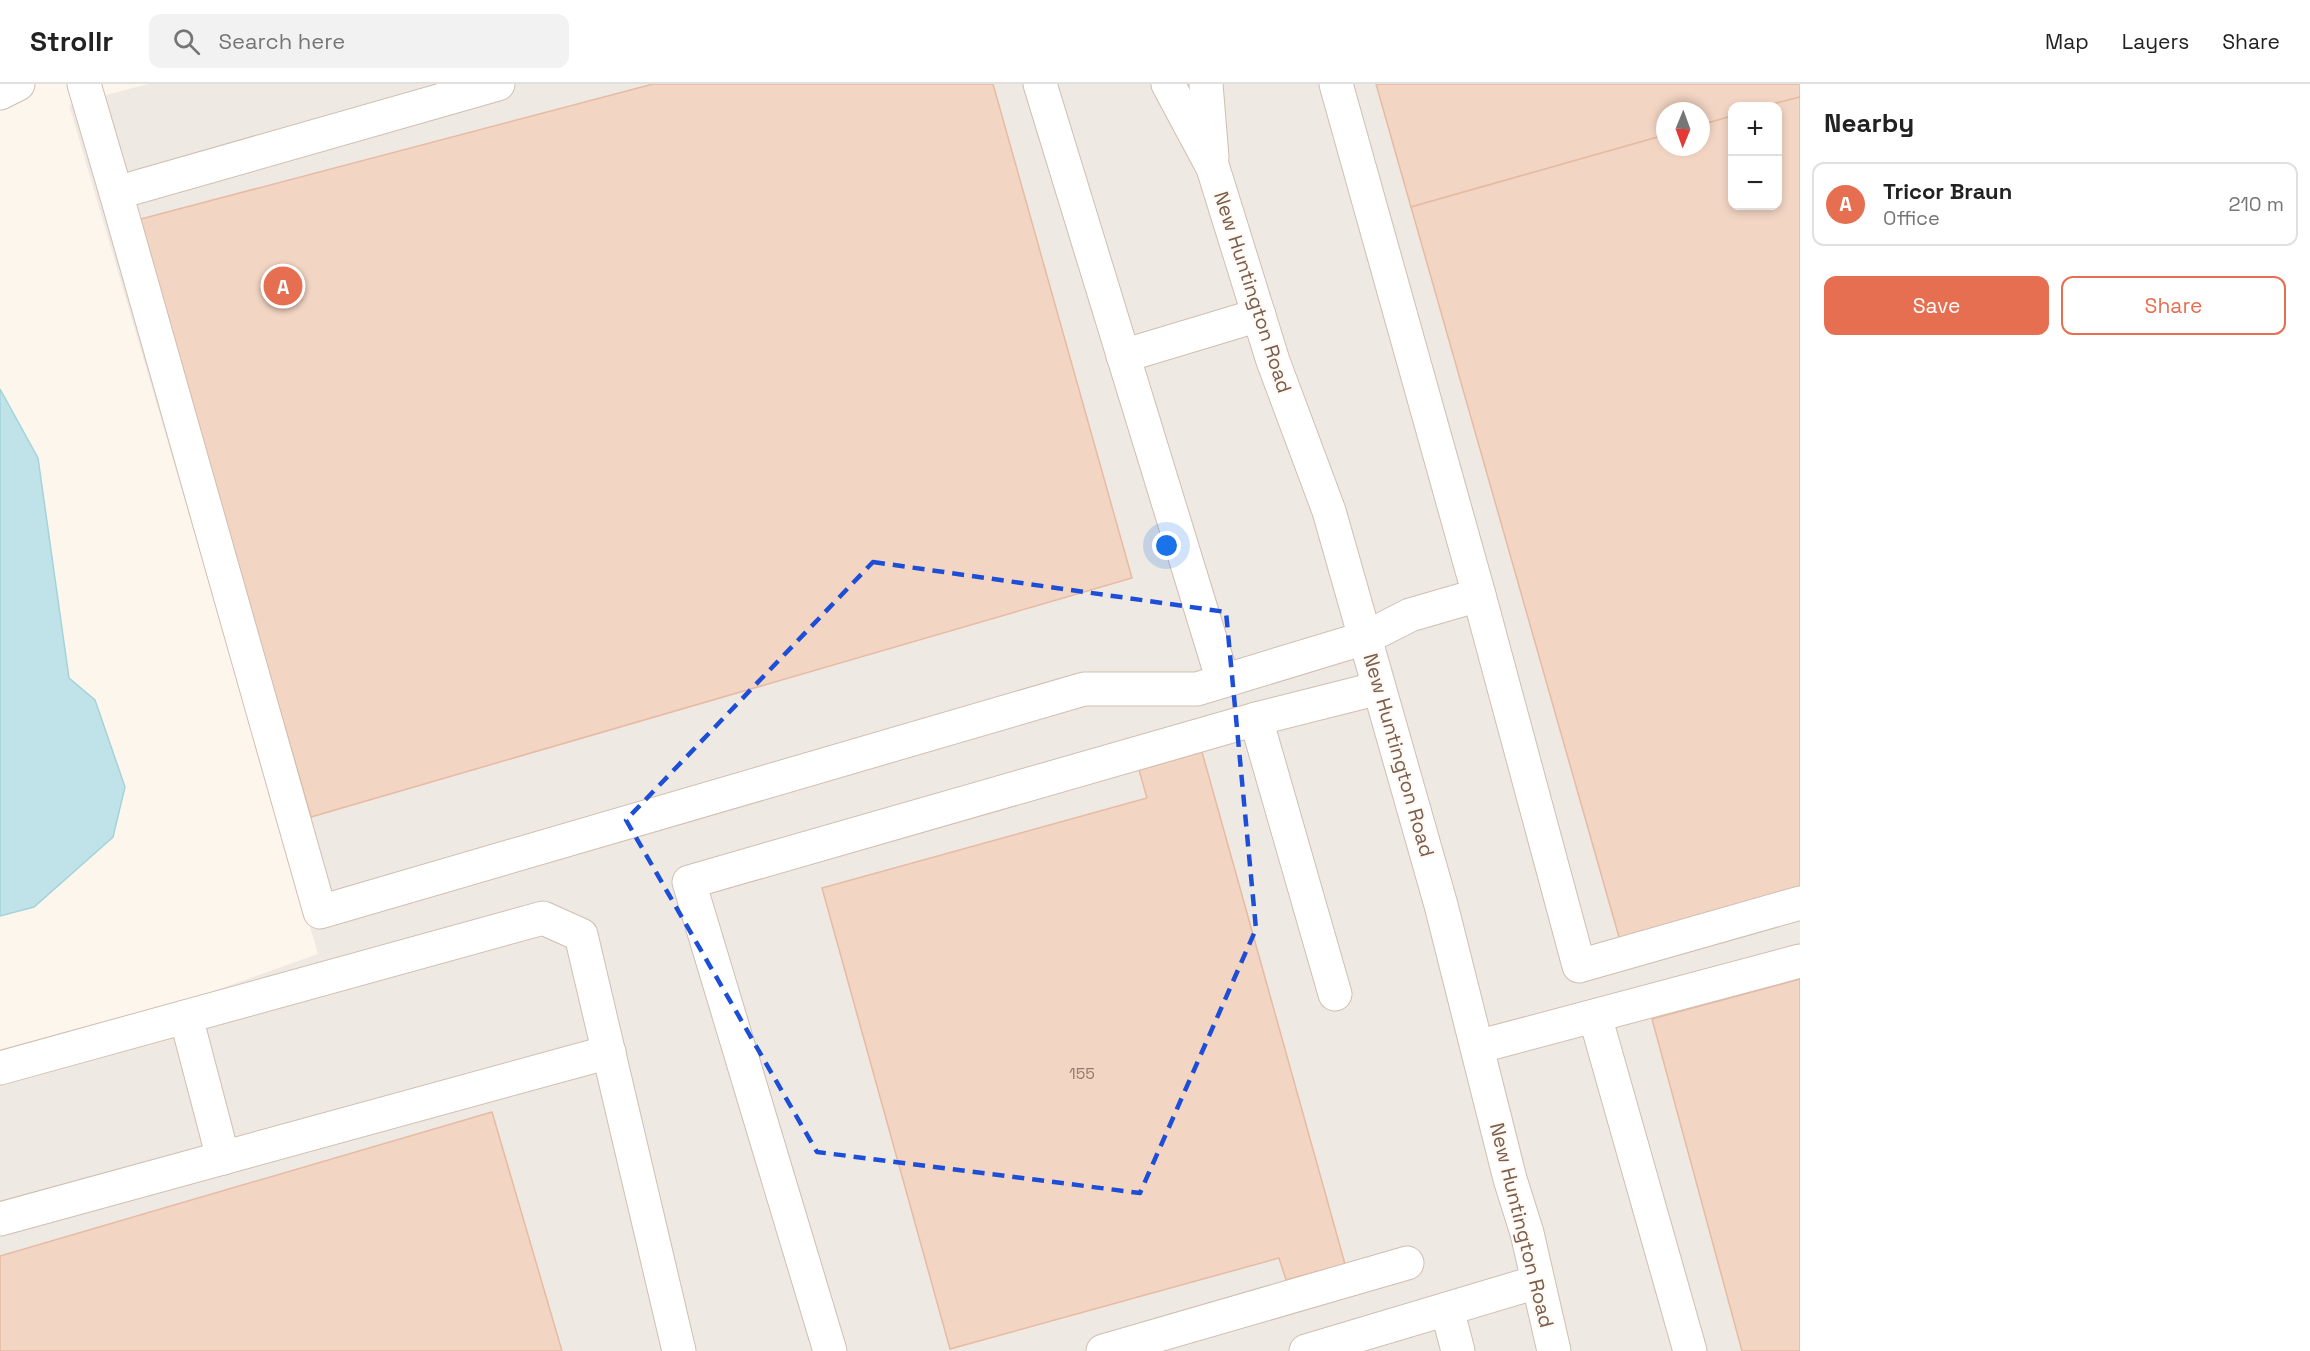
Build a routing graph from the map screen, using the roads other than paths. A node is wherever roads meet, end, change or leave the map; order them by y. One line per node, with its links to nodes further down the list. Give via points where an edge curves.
1 (18, 84): 8 (street)
2 (84, 84): 10 (street)
3 (498, 84): 10 (street)
4 (1040, 84): 12 (street)
5 (1168, 84): 9 (street, New Huntington Road)
6 (1206, 84): 9 (street, New Huntington Road)
7 (1336, 84): 13 (street)
8 (0, 93)
9 (1213, 168): 11 (street, New Huntington Road)
10 (116, 193): 15 (street, via 320,912 1084,689 1197,689)
11 (1259, 315): 12 (street); 14 (street, New Huntington Road, via 1329,511)
12 (1123, 356): 15 (street)
13 (1479, 595): 14 (street, via 1410,615); 18 (street, via 1579,966)
14 (1365, 638): 15 (street); 16 (street, New Huntington Road)
15 (1223, 681)
16 (1379, 688): 17 (street); 23 (street, New Huntington Road, via 1442,905)
17 (1256, 719): 20 (street); 32 (street, via 689,882)
18 (1800, 903)
19 (1800, 961): 21 (street)
20 (1335, 994)
21 (1595, 1016): 23 (street); 37 (street)
22 (186, 1017): 24 (street, via 543,918 581,935); 25 (street); 26 (street)
23 (1477, 1047): 29 (street, New Huntington Road)
24 (609, 1053): 26 (street); 31 (street)
25 (0, 1068)
26 (224, 1158): 27 (street)
27 (0, 1219)
28 (1407, 1263): 33 (street)
29 (1537, 1282): 30 (street); 36 (street, New Huntington Road)
30 (1447, 1309): 34 (street); 35 (street)
31 (679, 1351)
32 (830, 1351)
33 (1103, 1351)
34 (1306, 1351)
35 (1458, 1351)
36 (1554, 1351)
37 (1690, 1351)

